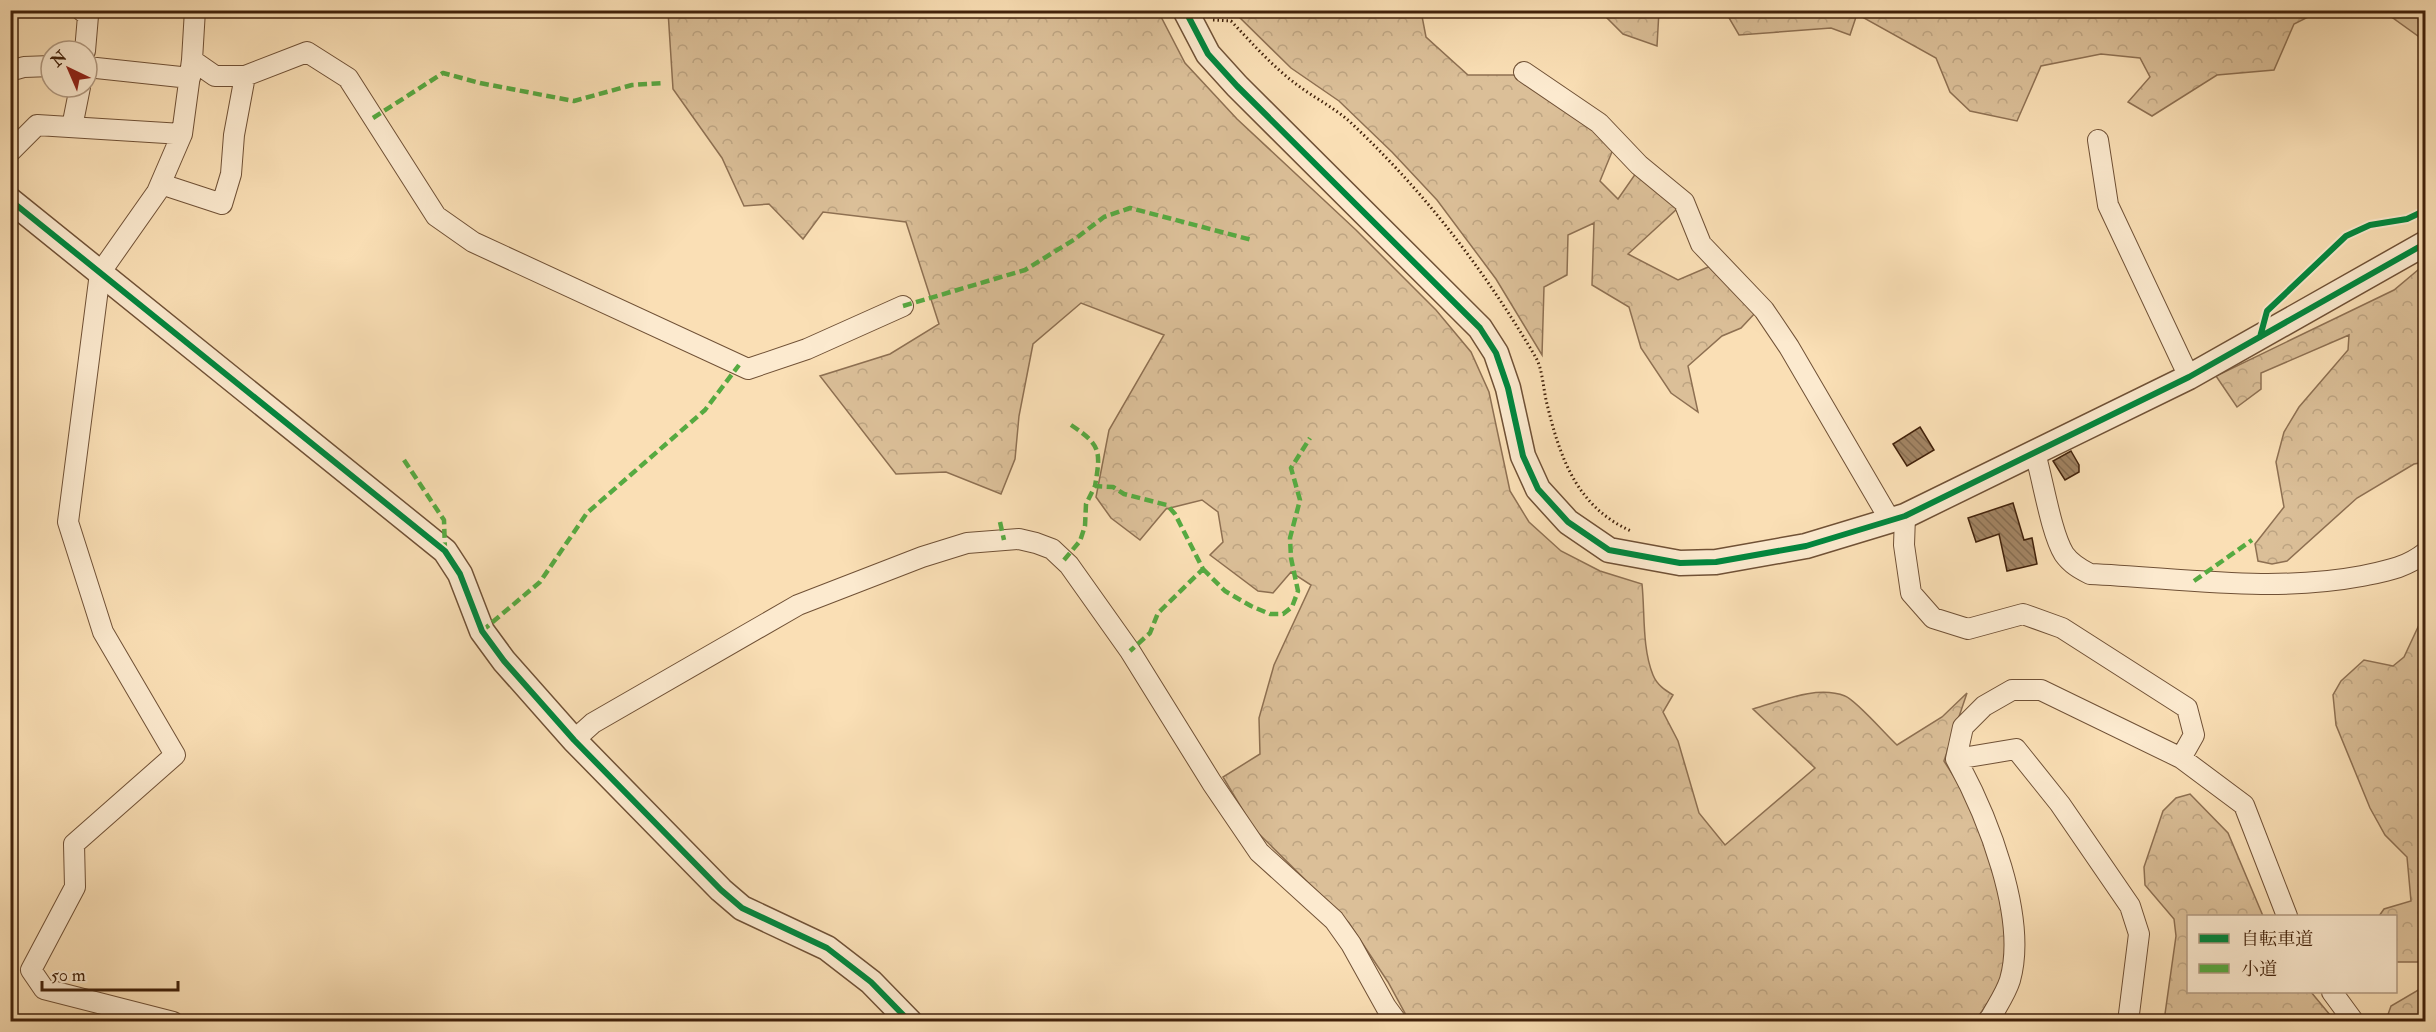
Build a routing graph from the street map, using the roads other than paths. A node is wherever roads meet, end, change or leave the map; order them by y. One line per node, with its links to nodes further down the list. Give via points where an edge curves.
1 (81, 10): 4 (street, via 88,16)
2 (195, 10): 7 (street)
3 (1185, 10): 23 (street, via 1208,54 1236,86 1480,328 1496,353 1508,388 1523,456 1538,489 1568,522 1610,550 1680,563 1716,562 1806,546)
4 (86, 39)
5 (39, 67): 8 (street)
6 (99, 68): 7 (street)
7 (191, 69): 10 (street, via 215,76); 13 (street)
8 (10, 71)
9 (1524, 72): 23 (street, via 1599,123 1639,165 1684,202 1701,244 1764,310)
10 (245, 76): 16 (street, via 231,174 222,204); 20 (street, via 306,51 348,78 436,216 473,242 748,369 807,349)
11 (78, 99): 12 (street)
12 (72, 127): 13 (street); 15 (street, via 37,125)
13 (182, 134): 16 (street)
14 (2098, 140): 21 (street, via 2108,205)
15 (10, 152)
16 (161, 184): 19 (street)
17 (11, 201): 19 (street)
18 (2426, 243): 21 (street)
19 (100, 273): 25 (street, via 444,551 460,574 482,631); 30 (street, via 68,522 102,632 175,755 74,844 75,887 31,970 44,989)
20 (903, 306)
21 (2189, 377): 22 (street)
22 (2035, 453): 23 (street); 24 (street, via 2064,554 2090,574 2284,585 2397,569)
23 (1898, 518): 26 (street, via 1911,593 1934,618 1968,629 2023,614 2062,628 2187,708 2194,735)
24 (2426, 552)
25 (574, 740): 31 (street, via 742,908 827,948 871,982); 32 (street, via 593,723 798,605 922,556 967,543 1019,539 1036,543 1052,549 1070,565 1259,852 1334,920)
26 (2181, 758): 27 (street, via 2042,690 2012,690 1984,706 1963,727); 28 (street, via 2244,806)
27 (1956, 759): 33 (street, via 1976,796 2008,889 2015,944 2010,981); 34 (street, via 2016,749 2060,804 2130,906 2139,934)
28 (2287, 915)
29 (2333, 993): 35 (street)
30 (173, 1022)
31 (910, 1022)
32 (1397, 1022)
33 (1987, 1022)
34 (2128, 1022)
35 (2354, 1022)

